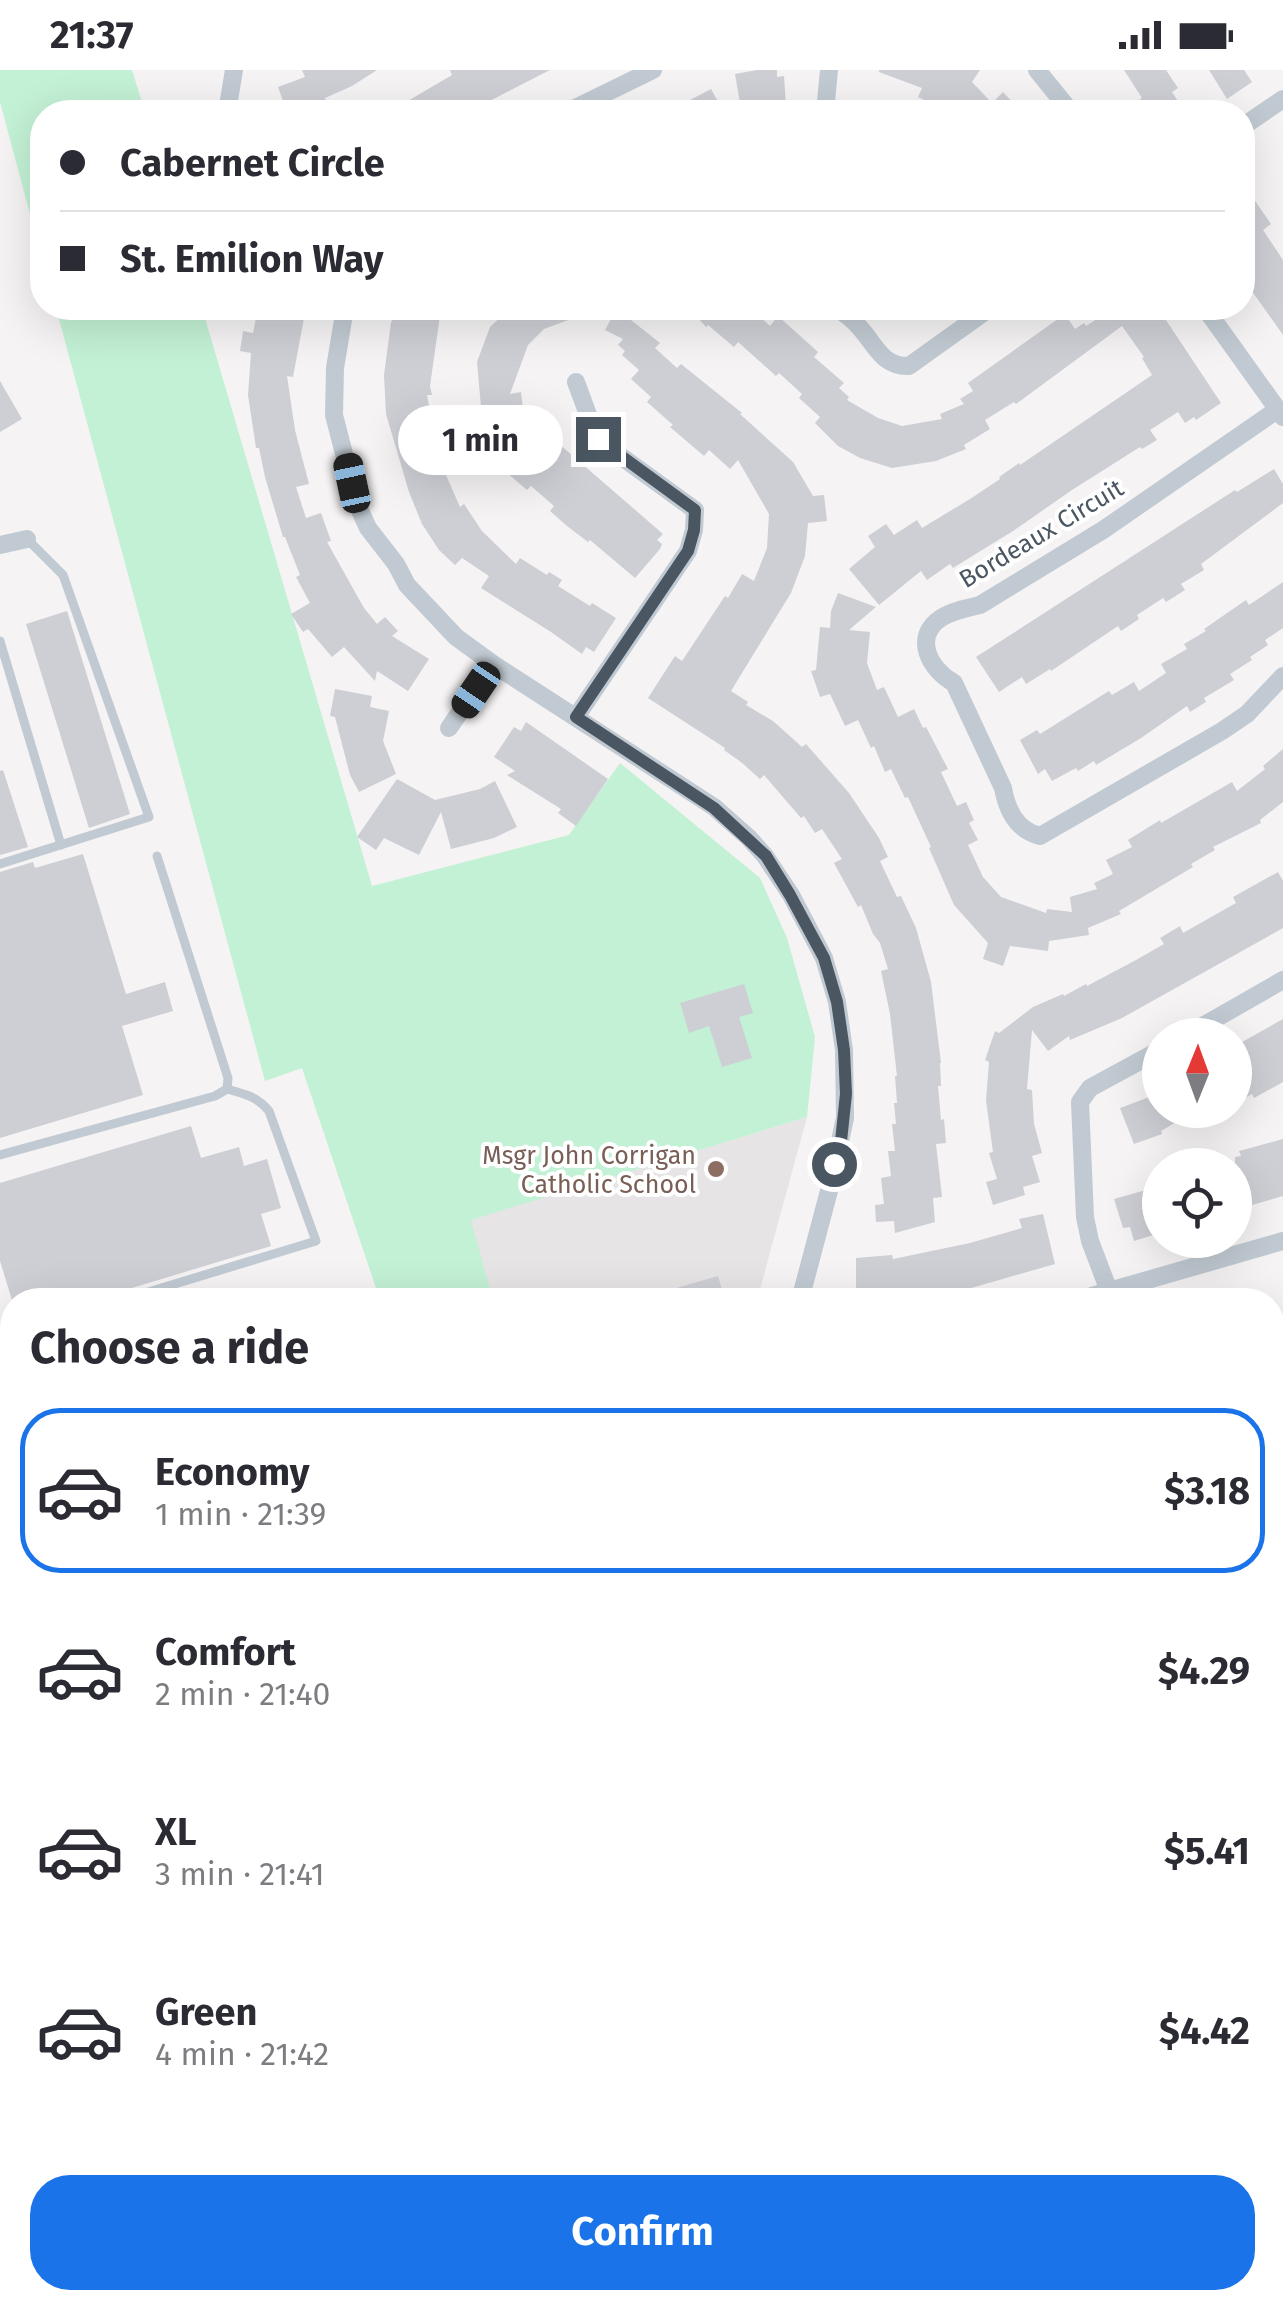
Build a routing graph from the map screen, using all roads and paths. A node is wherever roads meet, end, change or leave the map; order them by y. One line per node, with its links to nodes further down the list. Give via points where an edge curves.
1 (234, 70): 6 (street)
2 (652, 70): 7 (street)
3 (829, 70): 8 (street)
4 (1037, 70): 9 (street)
5 (1283, 99): 10 (street)
6 (229, 100)
7 (591, 100)
8 (825, 100)
9 (1062, 100)
10 (1255, 118)
11 (343, 320): 20 (street, via 334,415 357,504 407,585 456,637)
12 (850, 320): 13 (street, via 884,360 909,366)
13 (973, 320)
14 (1213, 320): 16 (street)
15 (576, 382): 22 (street, via 598,439 695,510 688,551)
16 (1280, 414): 21 (street, Bordeaux Circuit, via 980,605 941,618 929,629 926,647 942,677 954,683 1016,824 1040,836 1222,731)
17 (26, 540): 18 (street); 24 (lane, via 63,575 149,817)
18 (0, 545)
19 (0, 641): 24 (lane)
20 (493, 664): 22 (street); 23 (street)
21 (1283, 676)
22 (576, 717): 34 (street, via 748,838 766,856 824,958 844,1050 845,1118)
23 (450, 728)
24 (60, 845): 26 (lane)
25 (157, 856): 30 (lane, via 228,1078)
26 (0, 864)
27 (1283, 980): 28 (street)
28 (1217, 1018)
29 (1142, 1060): 35 (street, via 1090,1088 1080,1102 1085,1217)
30 (226, 1090): 31 (lane); 33 (lane, via 251,1096 268,1111 316,1241)
31 (0, 1155)
32 (1283, 1241): 36 (street)
33 (161, 1288)
34 (803, 1288)
35 (1108, 1288)
36 (1119, 1288)

